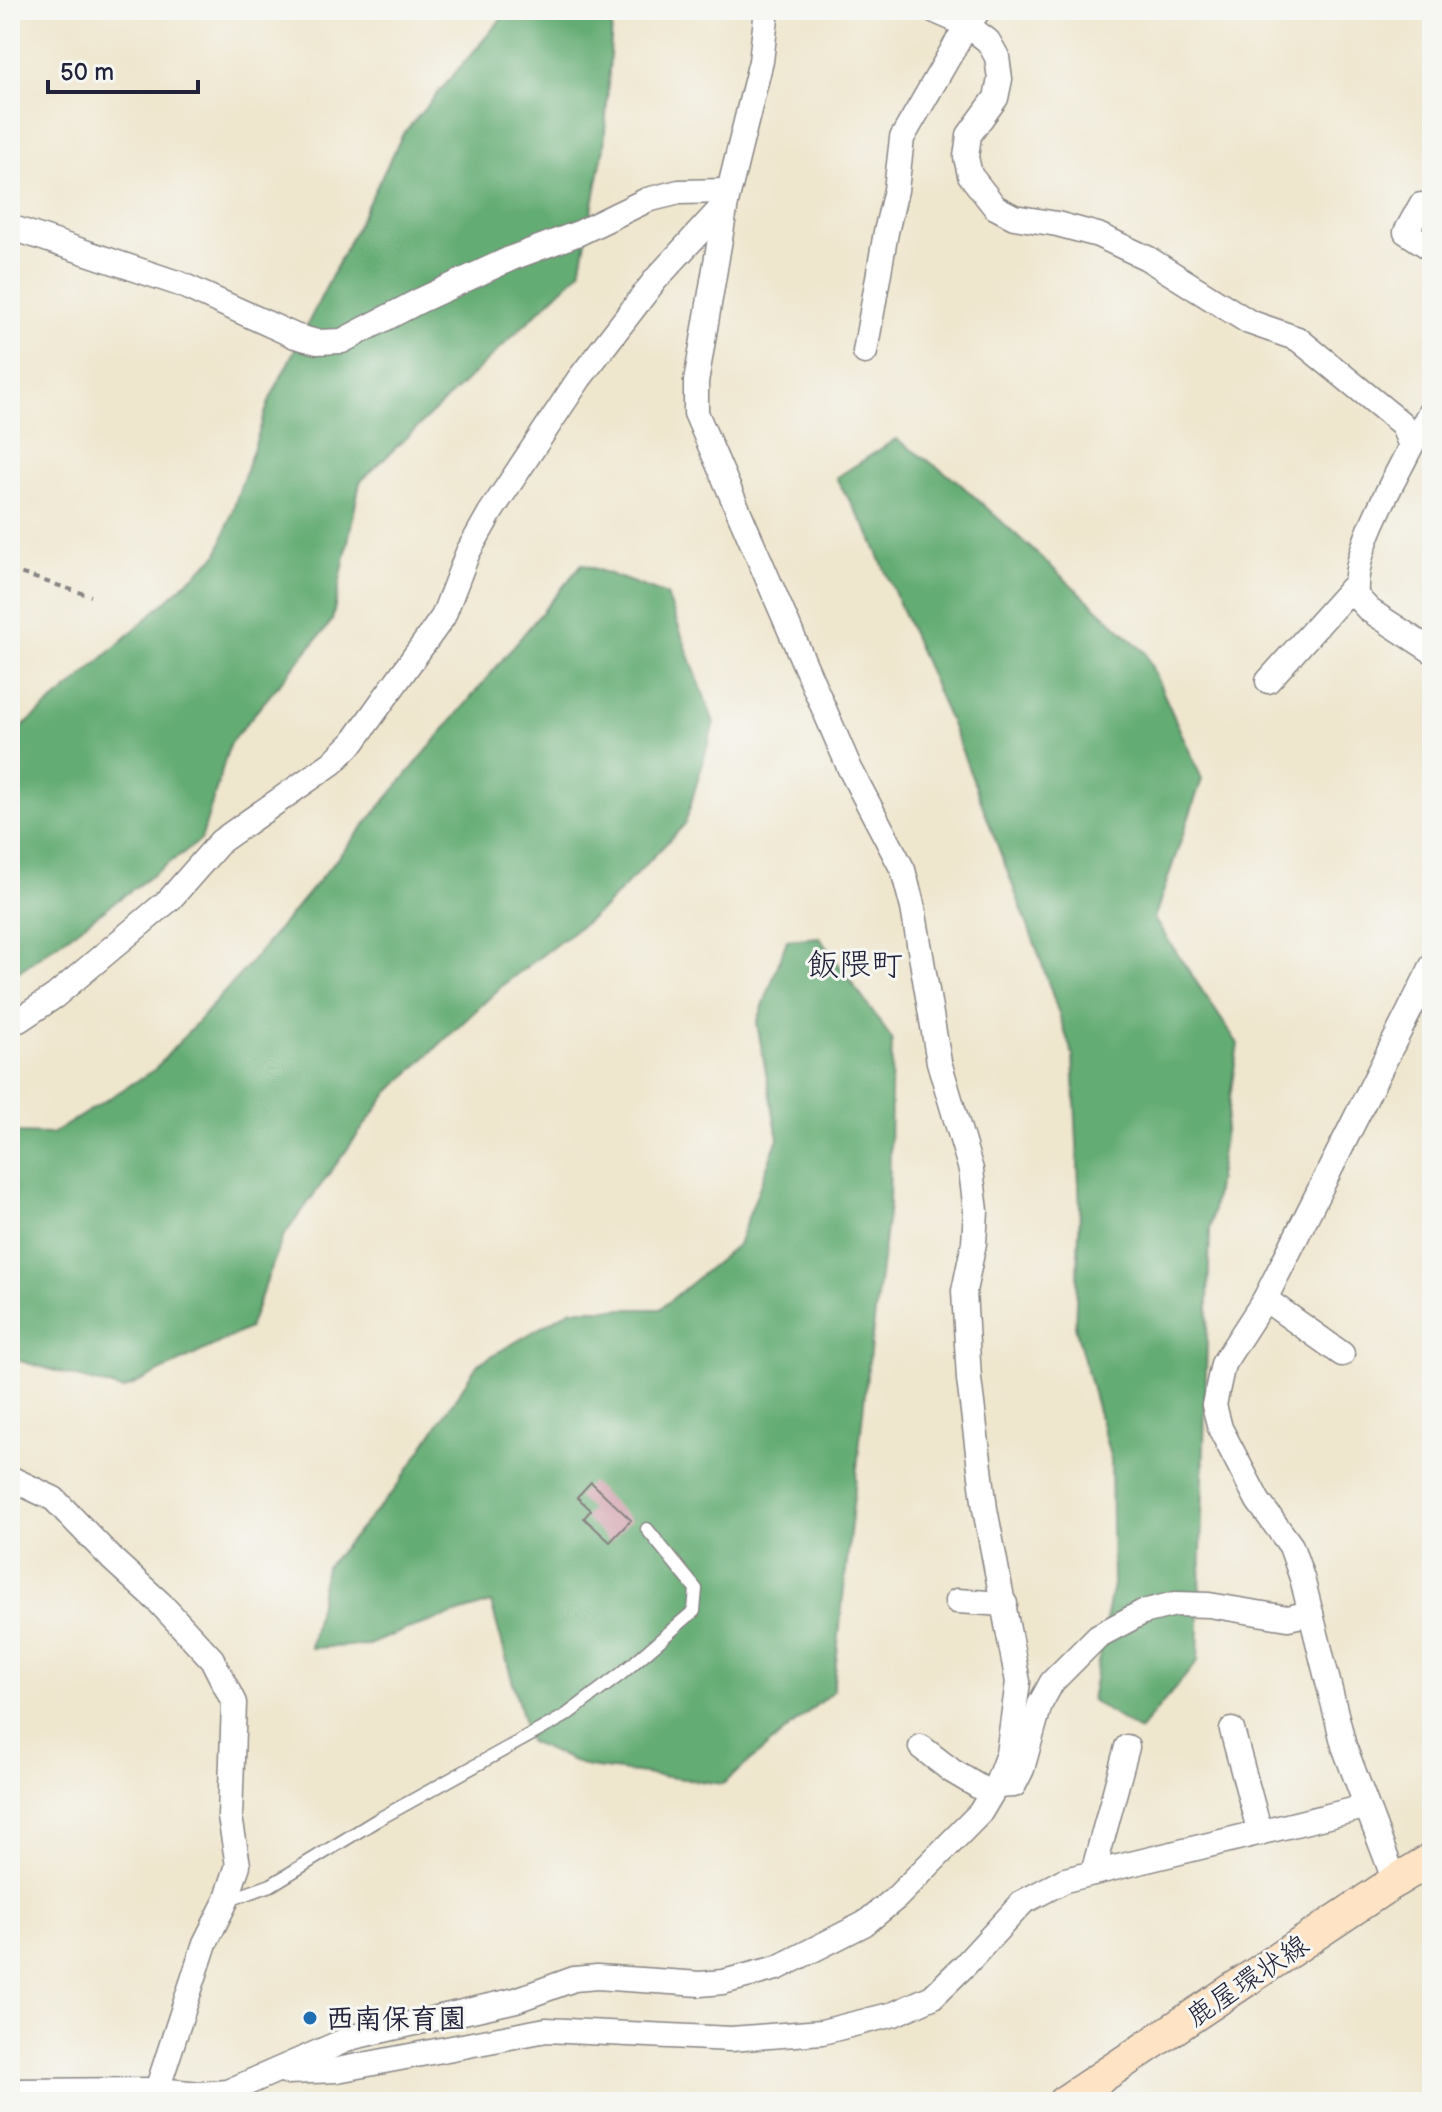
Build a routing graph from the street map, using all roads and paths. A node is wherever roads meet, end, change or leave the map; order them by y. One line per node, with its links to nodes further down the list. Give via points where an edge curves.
1 (767, 10): 4 (street, via 761,61)
2 (933, 10): 3 (street)
3 (973, 18): 8 (street, via 902,138); 10 (street, via 997,57 1000,79 996,98 969,135 966,157 970,175 995,207 1014,217 1098,235 1147,258 1249,322 1298,339 1402,424)
4 (727, 197): 6 (street, via 679,192 647,200 512,258 342,341 295,336 180,284); 17 (street, via 579,379 490,513 443,617 353,742 332,763 221,841 170,899 55,996); 23 (street, via 696,382 696,413 850,769 903,870 913,908 939,1062 971,1170 976,1211 964,1291 969,1379 985,1509)
5 (1421, 205): 7 (street, via 1406,232)
6 (10, 227)
7 (1432, 249)
8 (865, 352)
9 (1432, 409): 10 (street)
10 (1411, 446): 12 (street, via 1379,510)
11 (10, 570): 13 (path)
12 (1355, 584): 14 (street, via 1356,596 1369,610); 15 (street)
13 (91, 596)
14 (1432, 651)
15 (1268, 681)
16 (1432, 966): 18 (street)
17 (10, 1022)
18 (1265, 1299): 19 (street); 24 (street, via 1223,1364 1214,1405 1220,1428 1258,1501 1291,1546)
19 (1342, 1354)
20 (10, 1478): 34 (street, via 54,1499 160,1603 212,1659 225,1682 234,1703 230,1817 238,1865)
21 (647, 1529): 34 (lane, via 696,1589 694,1611 565,1716 271,1885)
22 (957, 1601): 23 (street)
23 (1005, 1604): 28 (street, via 1018,1682 1008,1754)
24 (1311, 1613): 28 (street, via 1288,1618 1175,1604 1143,1612 1098,1636 1052,1682 1014,1785); 29 (street)
25 (1232, 1730): 30 (street)
26 (921, 1747): 28 (street, via 952,1771)
27 (1127, 1747): 32 (street)
28 (994, 1790): 35 (street, via 980,1813 885,1907 864,1924 777,1968 700,1984 574,1979 516,2000 353,2037)
29 (1365, 1807): 30 (street); 33 (street)
30 (1260, 1833): 32 (street)
31 (1432, 1859): 33 (main road, 鹿屋環状線)
32 (1093, 1873): 35 (street, via 1065,1880 1023,1902 932,1997 894,2014 822,2032 731,2039 546,2030 337,2070)
33 (1392, 1883): 38 (main road, 鹿屋環状線)
34 (226, 1901): 37 (street, via 205,1943)
35 (269, 2073): 37 (street, via 227,2092)
36 (10, 2091): 37 (street)
37 (157, 2096)
38 (1064, 2102)

